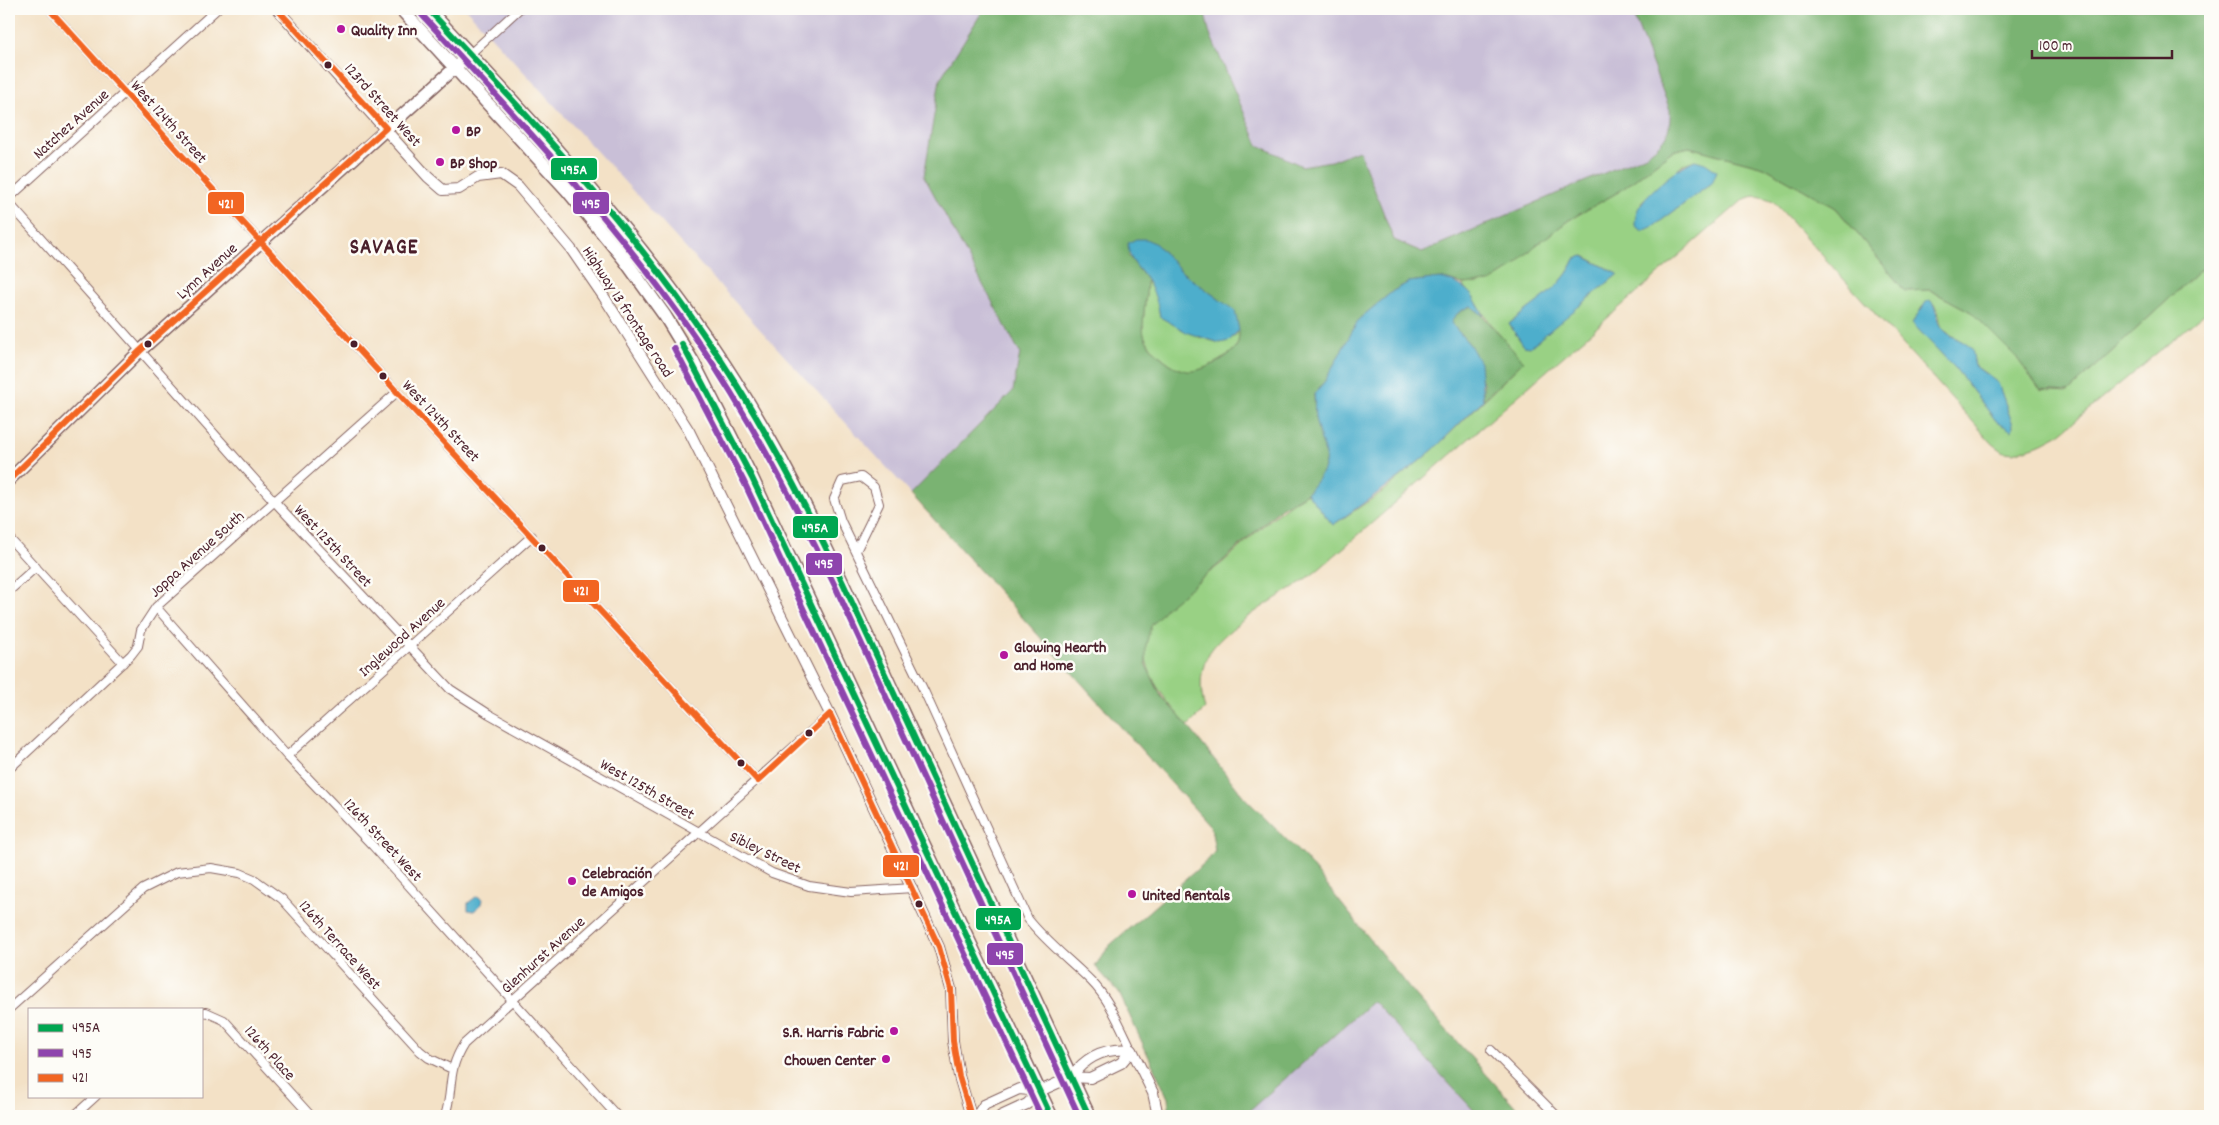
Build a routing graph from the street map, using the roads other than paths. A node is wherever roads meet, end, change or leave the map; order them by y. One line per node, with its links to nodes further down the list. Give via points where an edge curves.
1 (49, 9): 9 (street, West 124th Street)
2 (217, 9): 9 (street, Natchez Avenue)
3 (277, 9): 10 (street, 123rd Street West)
4 (401, 9): 8 (highway)
5 (428, 9): 7 (highway)
6 (518, 9): 7 (street, Lynn Avenue)
7 (470, 54): 8 (main road, Lynn Avenue); 39 (highway, via 568,162 638,246 736,382 819,531)
8 (455, 67): 10 (main road, Lynn Avenue); 40 (highway, via 567,190 624,259 693,362 752,478)
9 (126, 92): 12 (street, Natchez Avenue); 14 (street, West 124th Street)
10 (386, 128): 11 (street, 123rd Street West, via 443,190 460,189); 14 (main road, Lynn Avenue)
11 (478, 177): 27 (street, Highway 13 frontage road, via 501,174 518,186 571,249 604,297 689,431)
12 (9, 198)
13 (9, 203): 15 (street, West 125th Street)
14 (261, 242): 15 (main road, Lynn Avenue); 16 (street, West 124th Street)
15 (140, 351): 17 (main road, Lynn Avenue); 18 (street, West 125th Street)
16 (397, 392): 18 (street, Joppa Avenue South); 19 (street, West 124th Street)
17 (9, 480)
18 (274, 501): 24 (street, Joppa Avenue South); 25 (street, West 125th Street)
19 (532, 536): 25 (street, Inglewood Avenue); 30 (street, West 124th Street)
20 (9, 538): 22 (street)
21 (856, 551): 21 (street, via 879,504 874,487 860,478 842,481 834,499); 36 (street, via 1028,919 1045,940 1091,981 1108,1003)
22 (36, 567): 23 (street); 26 (street)
23 (9, 591)
24 (156, 607): 26 (street, Joppa Avenue South, via 141,630 138,646); 28 (street, 126th Street West)
25 (409, 646): 28 (street, Inglewood Avenue); 31 (street, West 125th Street, via 450,689)
26 (123, 663): 29 (street, Joppa Avenue South)
27 (830, 714): 30 (street, Glenhurst Avenue); 32 (street)
28 (287, 756): 33 (street, 126th Street West)
29 (9, 769)
30 (758, 781): 31 (street, Glenhurst Avenue)
31 (700, 833): 32 (street, Sibley Street, via 772,873 809,886 851,892); 33 (street, Glenhurst Avenue)
32 (913, 888): 46 (street, via 939,947 951,989 953,1041)
33 (511, 1000): 38 (street, Glenhurst Avenue, via 464,1044); 45 (street, 126th Street West)
34 (9, 1009): 38 (street, 126th Terrace West, via 143,889 172,874 194,868 211,868 240,873 282,899 420,1051)
35 (204, 1013): 43 (street, 126th Place, via 224,1020)
36 (1132, 1050): 39 (street, via 1121,1063 1090,1078); 39 (street, via 1114,1048 1081,1063); 51 (street, via 1153,1093)
37 (1491, 1050): 52 (street)
38 (452, 1069): 44 (street, Glenhurst Avenue)
39 (1071, 1077): 40 (street); 50 (highway)
40 (1040, 1091): 47 (street, via 1019,1089 984,1105); 48 (street, via 1027,1104); 49 (highway)
41 (94, 1098): 42 (street)
42 (74, 1116)
43 (311, 1116)
44 (445, 1116)
45 (616, 1116)
46 (971, 1116)
47 (976, 1116)
48 (1001, 1116)
49 (1052, 1116)
50 (1089, 1116)
51 (1158, 1116)
52 (1557, 1116)

